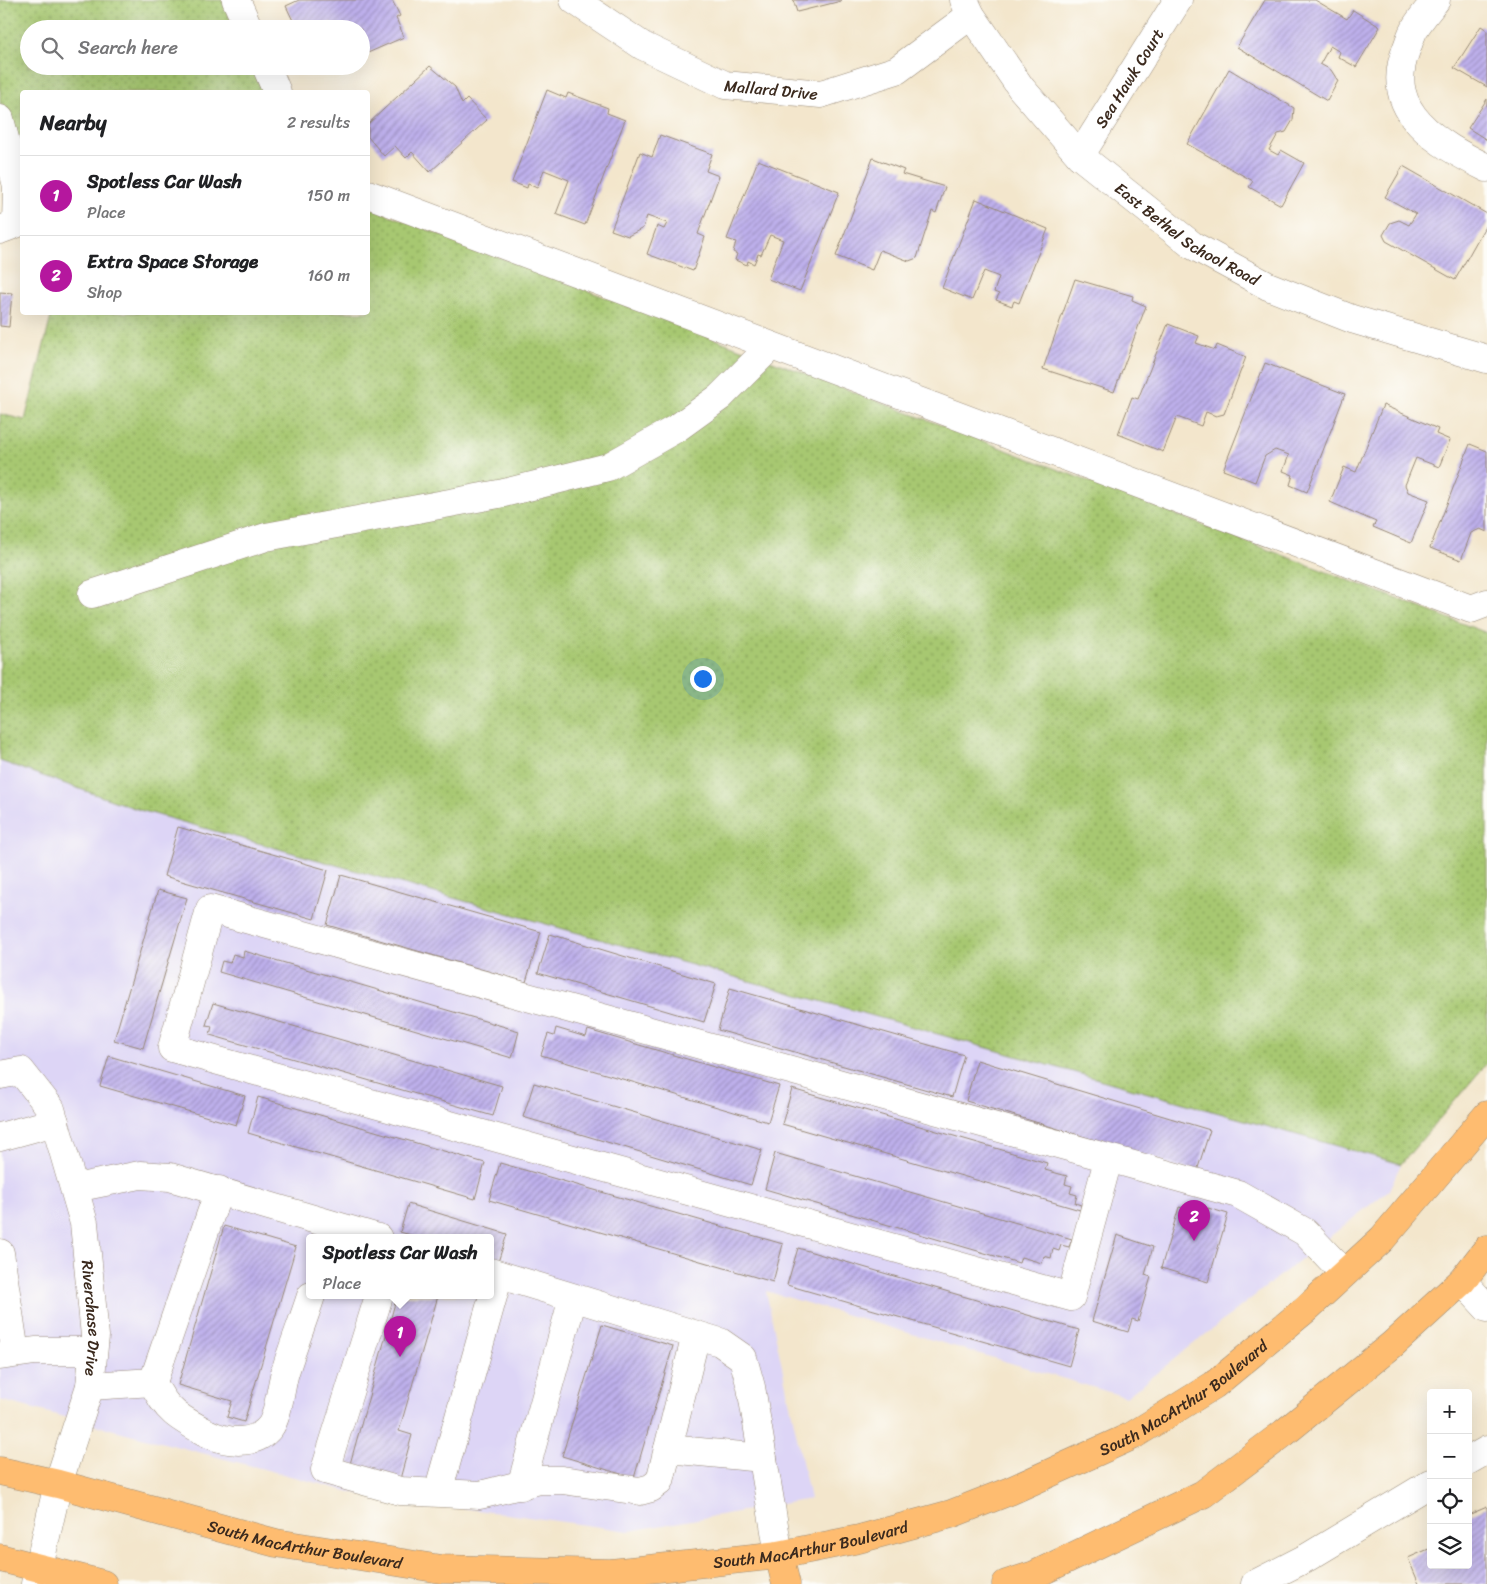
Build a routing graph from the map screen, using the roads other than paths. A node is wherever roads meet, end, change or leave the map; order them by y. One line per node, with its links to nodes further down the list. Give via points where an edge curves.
1 (236, 0): 6 (street)
2 (574, 0): 5 (street, Mallard Drive, via 643,46 724,85 821,94 897,70)
3 (1178, 0): 10 (street, Sea Hawk Court)
4 (1436, 0): 11 (street, via 1414,29 1401,64 1400,86 1418,124 1454,152)
5 (968, 7): 10 (street, East Bethel School Road, via 1021,88)
6 (245, 20)
7 (270, 75): 8 (street)
8 (277, 90)
9 (0, 119): 13 (street, via 17,186 16,224)
10 (1080, 156): 15 (street, East Bethel School Road, via 1192,245 1268,286 1352,319)
11 (1487, 168)
12 (370, 195): 14 (street)
13 (0, 230)
14 (771, 346): 16 (street, via 720,397 677,428 608,467 504,493 266,537); 17 (street, via 1471,609)
15 (1487, 359)
16 (92, 594)
17 (1487, 603)
18 (0, 1074): 19 (street, via 21,1071)
19 (53, 1116): 21 (street); 23 (street, Riverchase Drive)
20 (1487, 1116): 29 (main road, South MacArthur Boulevard, via 1382,1239)
21 (0, 1137)
22 (1108, 1160): 22 (street, via 1071,1297 172,1048 210,909); 29 (street, via 1238,1194 1305,1232)
23 (74, 1188): 24 (street, via 140,1175 170,1177); 38 (street, Riverchase Drive, via 84,1223 95,1336)
24 (219, 1190): 25 (street); 40 (street)
25 (333, 1232): 26 (street)
26 (348, 1234)
27 (1487, 1249): 31 (main road)
28 (0, 1253): 39 (street)
29 (1344, 1273): 51 (main road, South MacArthur Boulevard, via 1214,1385 1132,1436 951,1514 859,1539)
30 (494, 1274): 32 (street)
31 (1462, 1281): 36 (street); 56 (main road, via 1393,1344 1204,1494 1034,1575)
32 (573, 1298): 37 (street); 49 (street)
33 (310, 1299): 40 (street, via 271,1425 260,1437 241,1442 214,1436 165,1406)
34 (378, 1299): 50 (street, via 324,1470 400,1491)
35 (488, 1299): 50 (street)
36 (1487, 1308)
37 (696, 1335): 42 (street); 44 (street, via 720,1342 744,1358)
38 (93, 1351): 39 (street); 41 (street, Riverchase Drive)
39 (7, 1355)
40 (153, 1382): 41 (street)
41 (90, 1386): 47 (street, Riverchase Drive)
42 (668, 1449): 44 (street); 49 (street, via 660,1481 640,1491 562,1480 540,1480)
43 (1487, 1450): 45 (street)
44 (763, 1458): 51 (street)
45 (1472, 1459)
46 (0, 1471): 47 (main road, South MacArthur Boulevard)
47 (58, 1484): 51 (main road, South MacArthur Boulevard, via 276,1543 440,1569 611,1573); 53 (street, Riverchase Drive)
48 (1427, 1485): 57 (street, via 1308,1557)
49 (521, 1486): 50 (street, via 480,1495)
50 (438, 1492)
51 (779, 1555): 55 (main road)
52 (0, 1558): 53 (main road)
53 (37, 1576): 54 (main road)
54 (103, 1584)
55 (786, 1584)
56 (1006, 1584)
57 (1255, 1584)

